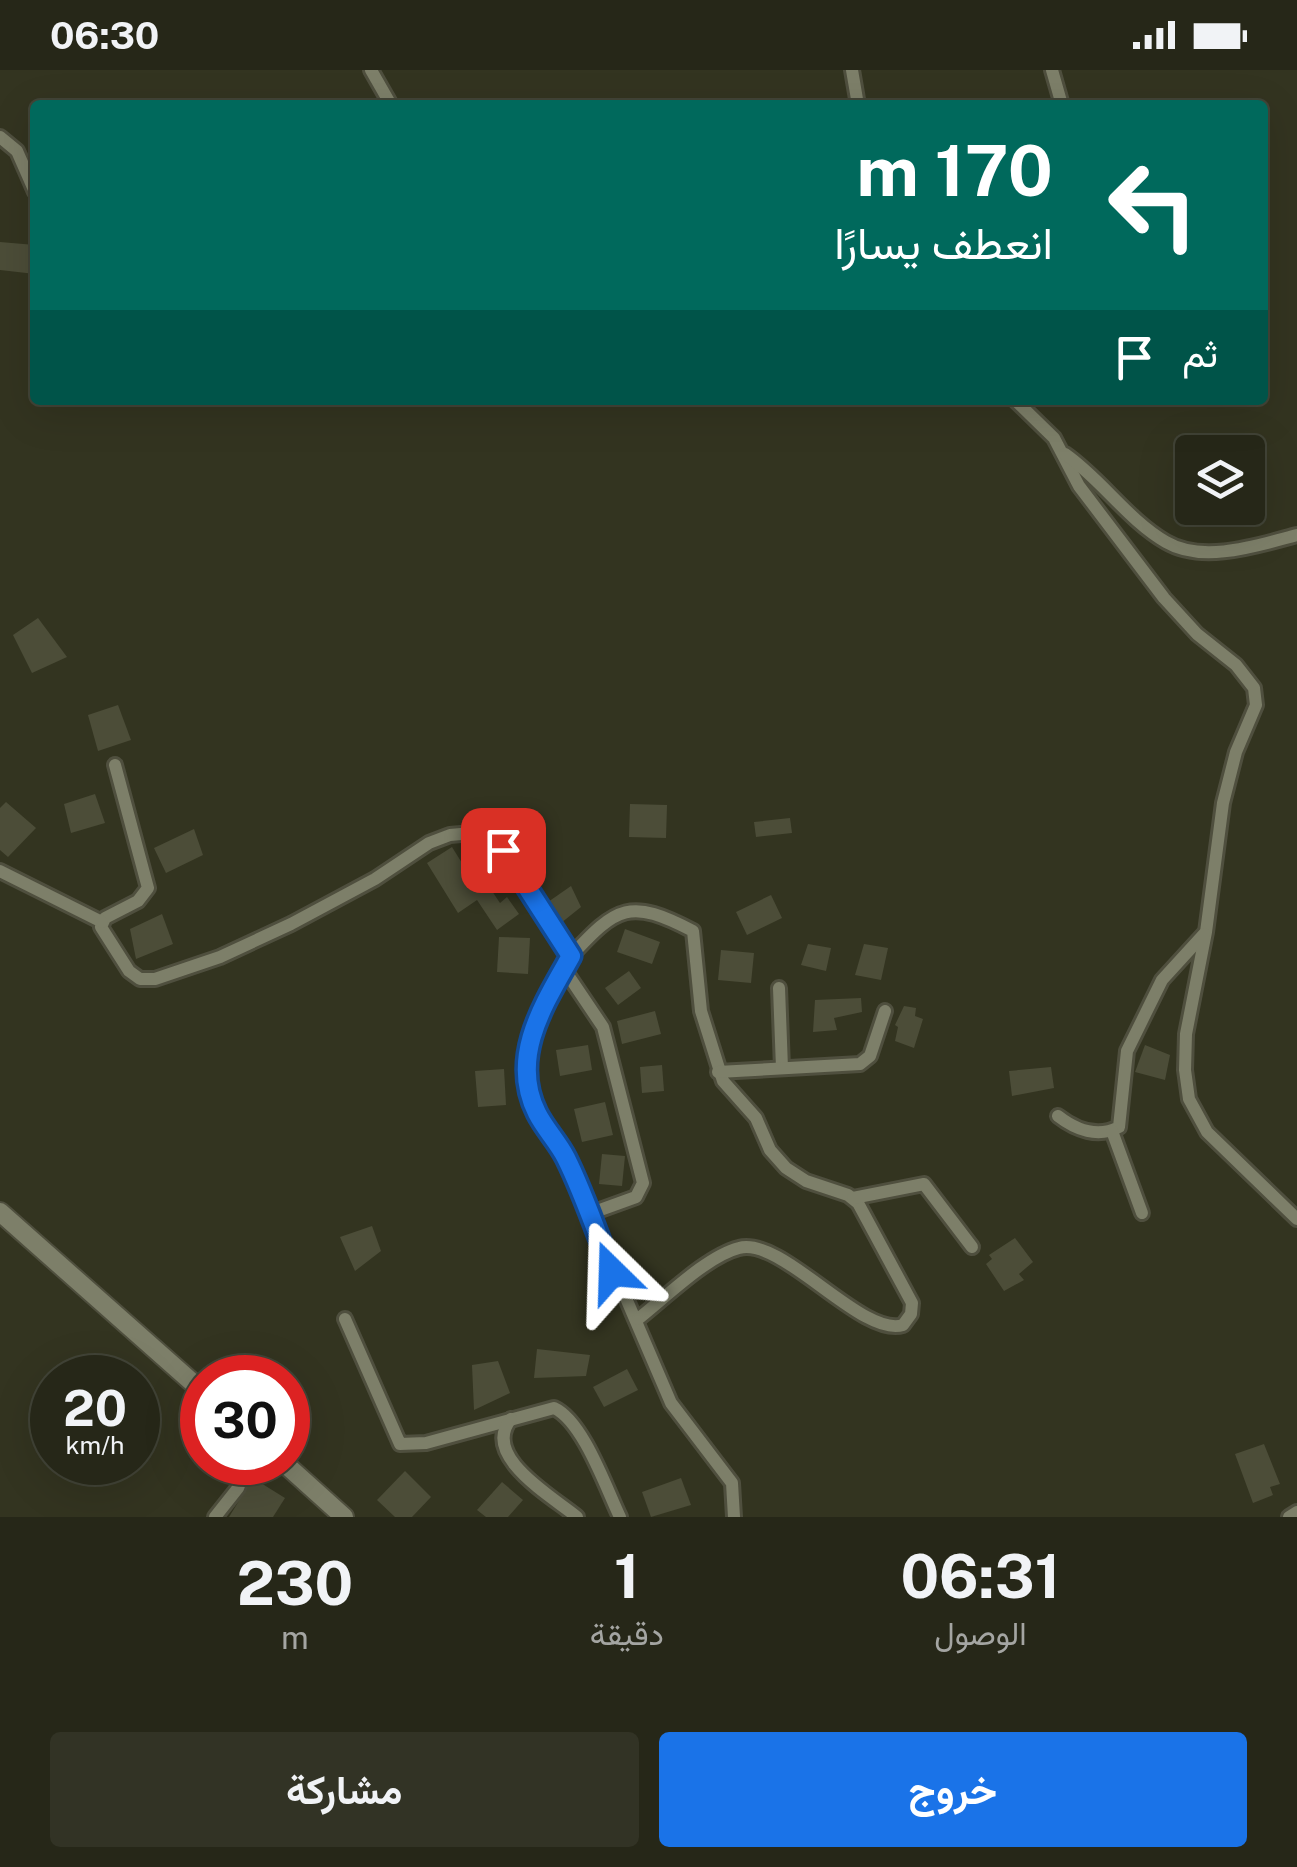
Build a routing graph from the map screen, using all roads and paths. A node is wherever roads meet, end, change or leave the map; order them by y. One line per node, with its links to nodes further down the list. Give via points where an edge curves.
1 (372, 70): 4 (street)
2 (852, 70): 5 (street)
3 (1052, 70): 6 (street)
4 (387, 100)
5 (857, 100)
6 (1061, 100)
7 (0, 136): 8 (street, via 16,151)
8 (30, 181)
9 (1020, 405): 10 (street)
10 (1062, 453): 11 (street, via 1177,548 1222,551); 15 (street, via 1079,486 1164,598 1254,688 1254,712 1227,780)
11 (1297, 535)
12 (115, 764): 14 (street, via 148,888)
13 (0, 870): 14 (street)
14 (102, 922): 16 (street, via 130,971 155,979 291,924 430,843 472,833 503,850)
15 (1206, 932): 22 (street, via 1162,980 1130,1043 1120,1123); 27 (street, via 1186,1034 1189,1098 1206,1132)
16 (568, 962): 20 (street, via 597,925 629,911 655,914 693,932 701,1010); 26 (street, via 532,1033 527,1083); 26 (street, via 603,1027 642,1183 636,1197)
17 (779, 988): 19 (street)
18 (884, 1011): 19 (street, via 864,1062)
19 (782, 1068): 20 (street)
20 (718, 1072): 23 (street, via 786,1168)
21 (1058, 1116): 22 (street, via 1088,1132)
22 (1112, 1131): 25 (street)
23 (853, 1198): 28 (street, via 924,1184); 30 (street, via 908,1291 911,1314 902,1325 876,1324 753,1247 721,1256)
24 (0, 1212): 31 (main road)
25 (1142, 1213)
26 (589, 1214): 30 (street)
27 (1297, 1219)
28 (972, 1247)
29 (345, 1319): 32 (street, via 400,1444 415,1446)
30 (638, 1319): 40 (street, via 678,1416 732,1483)
31 (180, 1372)
32 (512, 1419): 38 (street, via 504,1432 507,1455); 39 (street, via 548,1408 564,1413)
33 (239, 1485): 36 (street)
34 (308, 1485): 37 (main road)
35 (1297, 1512): 41 (street)
36 (215, 1517)
37 (344, 1517)
38 (577, 1517)
39 (620, 1517)
40 (734, 1517)
41 (1289, 1517)

